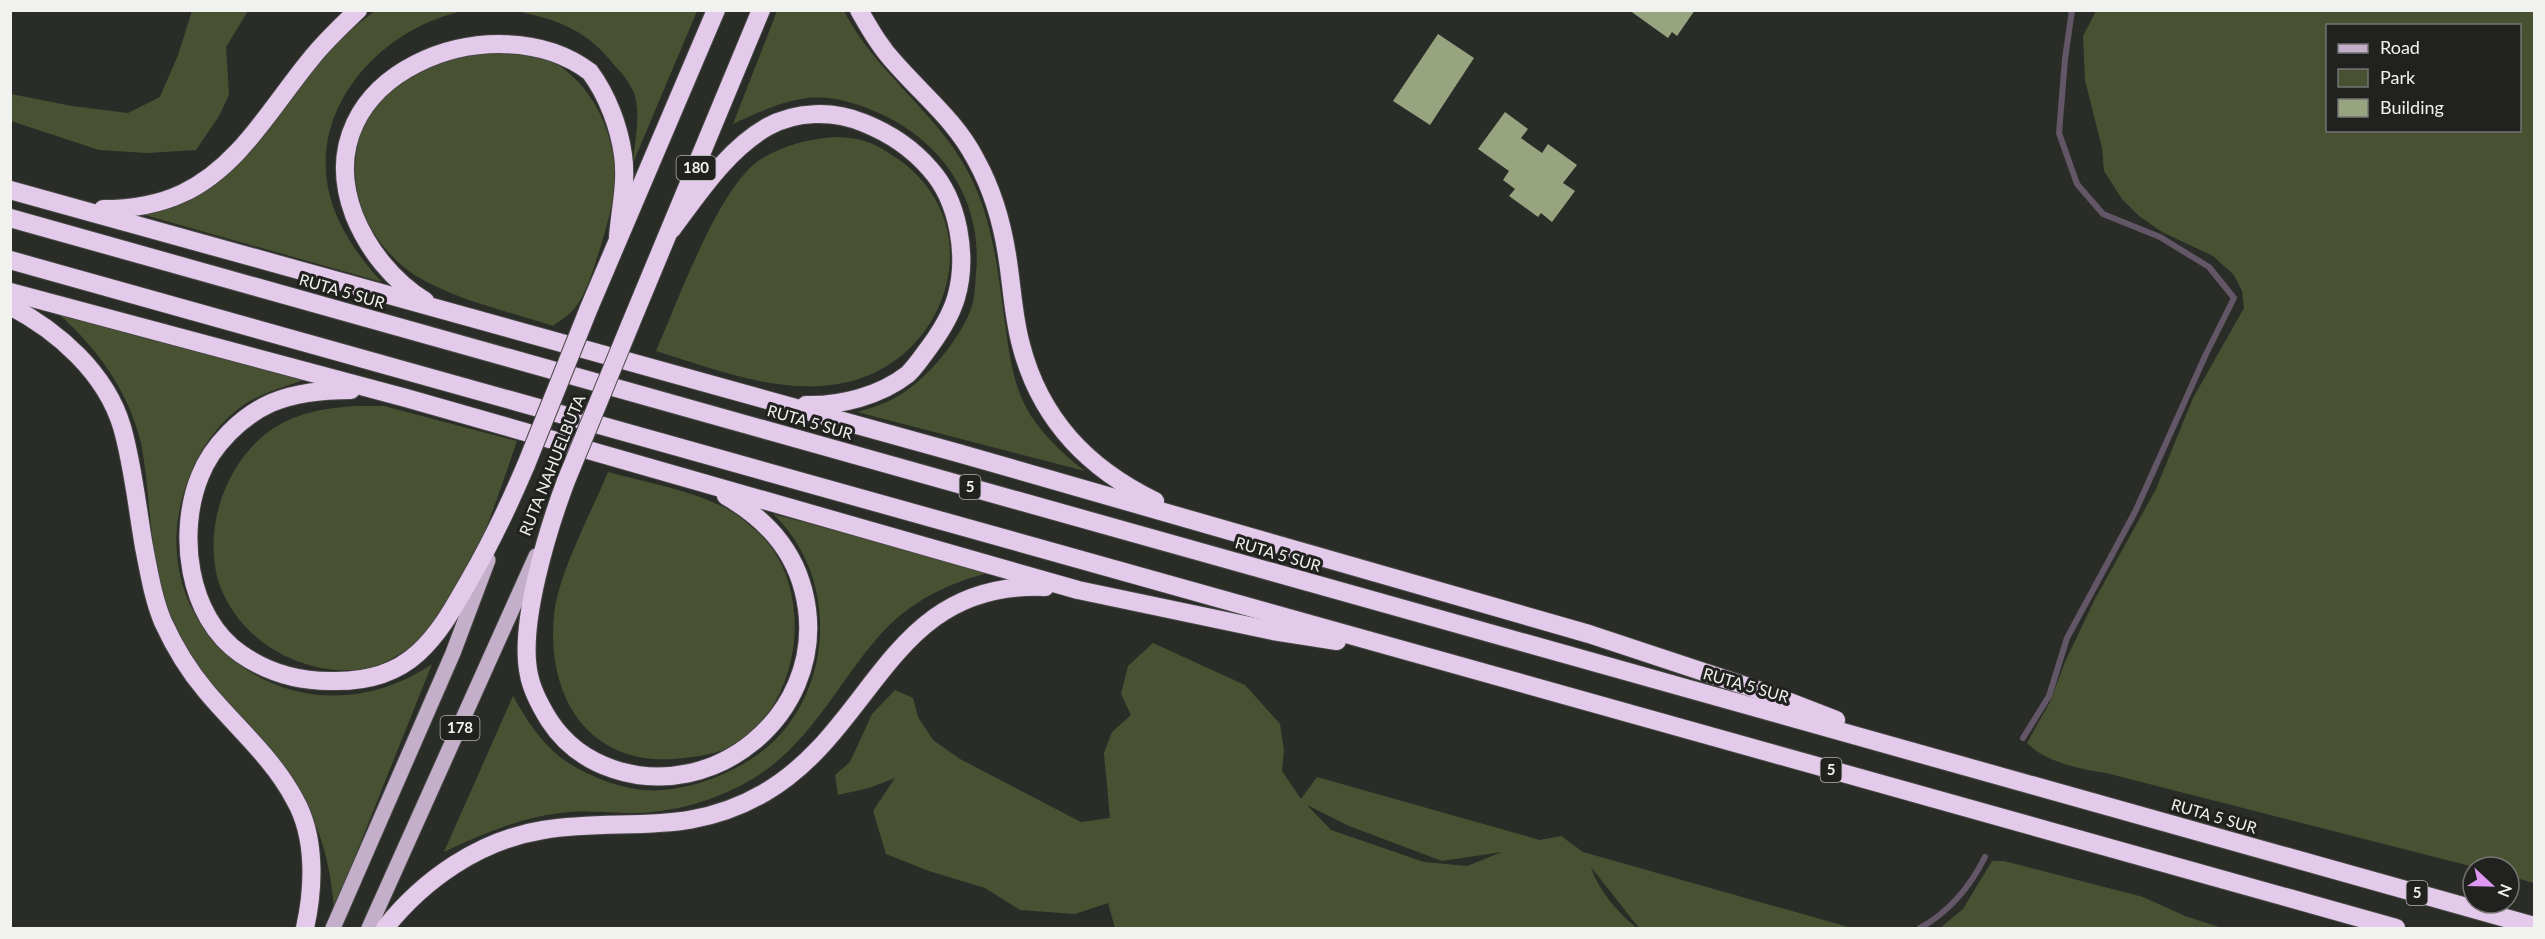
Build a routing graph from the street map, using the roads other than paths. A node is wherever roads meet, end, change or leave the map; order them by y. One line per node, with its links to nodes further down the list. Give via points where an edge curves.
1 (358, 10): 8 (highway, via 315,54 230,160 208,178 183,193 128,209)
2 (716, 10): 11 (highway, RUTA NAHUELBUTA / 180)
3 (761, 10): 10 (highway, RUTA NAHUELBUTA / 180)
4 (859, 10): 21 (highway, via 875,38 953,124 976,160 999,219 1020,344 1049,413 1074,446 1093,462 1147,497)
5 (551, 34): 11 (highway, via 574,51 596,80 618,132 624,156)
6 (389, 62): 15 (highway, via 366,92 351,127 346,164 350,202 378,259 406,287)
7 (10, 190): 8 (highway)
8 (69, 206): 15 (highway)
9 (10, 218): 26 (highway, RUTA 5 SUR / 5)
10 (672, 229): 17 (highway, via 742,145 788,117 832,115 878,129 908,148 942,185 957,224 960,273 956,297 935,340 909,373 889,386 823,406); 20 (highway, RUTA NAHUELBUTA / 180, bridge)
11 (618, 237): 18 (highway, RUTA NAHUELBUTA / 180, bridge)
12 (10, 260): 25 (highway, 5)
13 (10, 292): 16 (highway)
14 (10, 306): 28 (highway, via 32,318 78,356 121,424 153,595 163,621 189,669 262,752 297,802 312,866)
15 (440, 309): 17 (highway)
16 (406, 398): 19 (highway); 22 (highway, via 352,390 305,393 270,404 237,425 223,440 200,474 188,531 197,592 215,627 240,653 278,673 299,679 342,681 381,675 417,654 437,633)
17 (787, 406): 21 (highway)
18 (526, 465): 22 (highway, RUTA NAHUELBUTA / 178)
19 (687, 477): 23 (highway, via 743,506 781,540 801,579 808,618 802,668 783,711 751,745 713,765 668,776 628,774 590,759 556,730 535,694 526,658 528,628); 24 (highway)
20 (567, 481): 23 (highway, RUTA NAHUELBUTA / 178)
21 (1192, 519): 26 (highway, via 1632,647 1764,692)
22 (501, 523): 29 (main road, RUTA NAHUELBUTA / 178, via 453,653)
23 (549, 526): 30 (main road, RUTA NAHUELBUTA / 178)
24 (1078, 590): 25 (highway, via 1273,631); 31 (highway, via 1036,586 994,591 955,604 937,615 902,646 817,752 785,779 741,804 663,825 564,827 502,840 481,848 438,877)
25 (1414, 653): 32 (highway, 5)
26 (1930, 756): 27 (highway, RUTA 5 SUR / 5)
27 (2535, 926)
28 (305, 928)
29 (333, 928)
30 (369, 928)
31 (385, 928)
32 (2396, 928)

